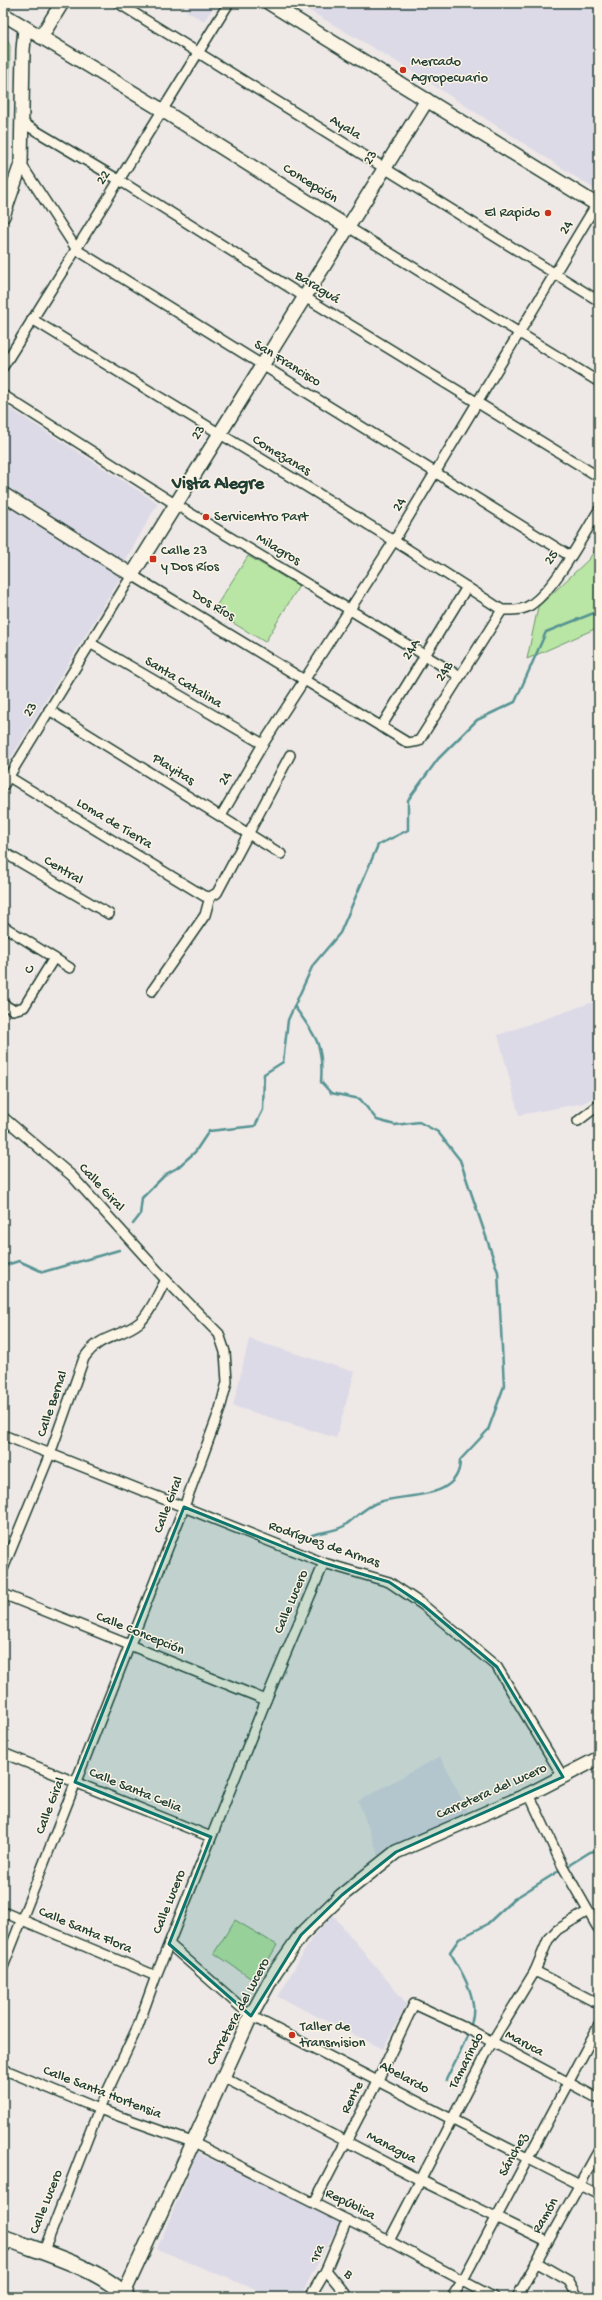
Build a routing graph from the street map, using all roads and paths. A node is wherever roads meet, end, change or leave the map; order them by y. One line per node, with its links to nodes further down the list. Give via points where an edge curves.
1 (62, 3): 7 (street)
2 (118, 3): 8 (street, Ayala)
3 (229, 3): 8 (street, 22)
4 (270, 3): 9 (street)
5 (3, 14): 6 (street, Concepción)
6 (25, 28): 7 (street, Concepción); 11 (street)
7 (41, 38): 10 (street, Concepción)
8 (199, 54): 10 (street, 22); 13 (street, Ayala)
9 (427, 100): 13 (street, 23); 15 (street)
10 (162, 110): 14 (street, 22); 17 (street, Concepción)
11 (21, 122): 12 (street); 14 (street, Baraguá)
12 (21, 164): 16 (street); 18 (street, San Francisco)
13 (383, 168): 17 (street, 23); 19 (street, Ayala)
14 (119, 180): 18 (street, 22); 20 (street, Baraguá)
15 (598, 206): 19 (street, 24)
16 (3, 216)
17 (348, 226): 20 (street, 23); 23 (street, Concepción)
18 (77, 250): 22 (street, 22); 24 (street, San Francisco)
19 (556, 274): 21 (street, Ayala); 23 (street, 24)
20 (303, 296): 24 (street, 23); 28 (street, Baraguá)
21 (599, 301)
22 (32, 319): 25 (street, 22); 29 (street, Comezanas)
23 (519, 333): 26 (street, Concepción); 28 (street, 24)
24 (262, 364): 29 (street, 23); 30 (street, San Francisco)
25 (3, 367)
26 (599, 382)
27 (3, 395): 33 (street, Milagros)
28 (477, 402): 30 (street, 24); 31 (street, Baraguá)
29 (218, 434): 33 (street, 23); 35 (street, Comezanas)
30 (436, 473): 35 (street, 24); 36 (street, San Francisco)
31 (599, 477)
32 (3, 494): 37 (street, Dos Ríos)
33 (175, 504): 37 (street, 23); 39 (street, Milagros)
34 (599, 510): 36 (street, 25)
35 (394, 540): 38 (street, Comezanas); 39 (street, 24)
36 (570, 556): 40 (street, 25, via 554,580 532,604 518,610)
37 (132, 575): 41 (street, 23); 44 (street, Dos Ríos)
38 (467, 587): 40 (street, Comezanas); 42 (street, 24A)
39 (350, 610): 42 (street, Milagros); 44 (street, 24)
40 (502, 610): 43 (street, 24B)
41 (90, 643): 45 (street, 23); 48 (street, Santa Catalina)
42 (425, 656): 43 (street, Milagros); 46 (street, 24A)
43 (459, 676): 47 (street, 24B, via 419,741)
44 (304, 682): 46 (street, Dos Ríos); 48 (street, 24)
45 (50, 710): 50 (street, 23); 52 (street, Playitas)
46 (381, 727): 47 (street, Dos Ríos)
47 (408, 743)
48 (263, 744): 52 (street, 24)
49 (290, 755): 53 (street)
50 (9, 777): 51 (street, 23); 56 (street, Loma de Tierra)
51 (3, 786)
52 (221, 816): 53 (street, Playitas)
53 (247, 834): 55 (street, Playitas); 56 (street, via 217,893)
54 (3, 852): 57 (street, Central)
55 (281, 854)
56 (207, 896): 61 (street, via 205,915)
57 (109, 914)
58 (3, 926): 59 (street)
59 (54, 958): 60 (street); 62 (street, C, via 24,1007 12,1010)
60 (70, 968)
61 (152, 990)
62 (3, 1004)
63 (599, 1105): 65 (street)
64 (3, 1117): 66 (street, Calle Giral, via 72,1176)
65 (578, 1121)
66 (166, 1280): 68 (street, Calle Bernal, via 140,1321 102,1340 92,1347 84,1358); 69 (street, Calle Giral, via 219,1334 225,1352 226,1382 220,1409)
67 (3, 1435): 68 (street, Rodríguez de Armas)
68 (50, 1454): 69 (street, Rodríguez de Armas); 71 (street, Calle Bernal)
69 (184, 1507): 70 (street, Rodríguez de Armas); 73 (street, Calle Giral)
70 (324, 1563): 74 (street, Calle Lucero); 77 (street, Rodríguez de Armas, via 389,1582 423,1604 497,1667)
71 (3, 1569)
72 (3, 1594): 73 (street, Calle Concepción)
73 (129, 1644): 74 (street, Calle Concepción); 78 (street, Calle Giral)
74 (266, 1700): 80 (street, Calle Lucero)
75 (3, 1753): 78 (street, Calle Santa Celia)
76 (599, 1758): 77 (street, Carretera del Lucero)
77 (563, 1777): 79 (street, Carretera del Lucero)
78 (75, 1782): 80 (street, Calle Santa Celia); 83 (street, Calle Giral)
79 (529, 1794): 81 (street, via 564,1870); 91 (street, Carretera del Lucero, via 396,1852 342,1895 301,1935 275,1972)
80 (211, 1837): 85 (street, Calle Lucero)
81 (588, 1911): 84 (street); 87 (street, Tamarindo, via 557,1930 548,1940)
82 (3, 1912): 83 (street, Calle Santa Flora)
83 (23, 1920): 86 (street, Calle Giral); 88 (street, Calle Santa Flora)
84 (599, 1930)
85 (168, 1944): 88 (street, Calle Lucero); 91 (street, Abelardo)
86 (3, 1967)
87 (535, 1971): 90 (street); 93 (street, Tamarindo)
88 (156, 1976): 99 (street, Calle Lucero, via 138,2026)
89 (414, 2004): 93 (street, Maruca); 96 (street, Rente)
90 (599, 2004)
91 (251, 2016): 95 (street, Carretera del Lucero); 96 (street, Abelardo)
92 (599, 2025): 97 (street, Sánchez)
93 (492, 2042): 97 (street, Maruca); 100 (street, Tamarindo)
94 (3, 2069): 99 (street, Calle Santa Hortensia)
95 (222, 2077): 101 (street, Managua); 102 (street, Carretera del Lucero)
96 (378, 2080): 100 (street, Abelardo); 101 (street, Rente)
97 (568, 2084): 98 (street, Maruca); 104 (street, Sánchez)
98 (599, 2099)
99 (99, 2109): 102 (street, Calle Santa Hortensia); 114 (street, Calle Lucero)
100 (453, 2120): 104 (street, Abelardo); 105 (street, Tamarindo)
101 (347, 2141): 105 (street, Managua); 108 (street, Rente)
102 (192, 2142): 108 (street, República); 118 (street, Carretera del Lucero)
103 (599, 2150): 106 (street, Ramón)
104 (528, 2158): 106 (street, Abelardo); 109 (street, Sánchez)
105 (420, 2180): 109 (street, Managua); 111 (street, Tamarindo)
106 (580, 2185): 107 (street, Abelardo); 112 (street, Ramón)
107 (599, 2195)
108 (314, 2203): 110 (street, República)
109 (496, 2217): 112 (street, Managua); 117 (street, Sánchez)
110 (347, 2220): 111 (street, República); 116 (street, 1ra)
111 (389, 2241): 117 (street, República)
112 (547, 2242): 115 (street, Ramón)
113 (6, 2243): 114 (main road)
114 (43, 2252): 118 (main road, via 76,2265)
115 (536, 2262): 123 (street, Ramón); 124 (street, via 569,2281)
116 (326, 2270): 119 (street, 1ra); 120 (street, B)
117 (463, 2280): 121 (street, Sánchez); 122 (street, República)
118 (126, 2295)
119 (310, 2297)
120 (348, 2297)
121 (452, 2297)
122 (493, 2297)
123 (516, 2297)
124 (578, 2297)

